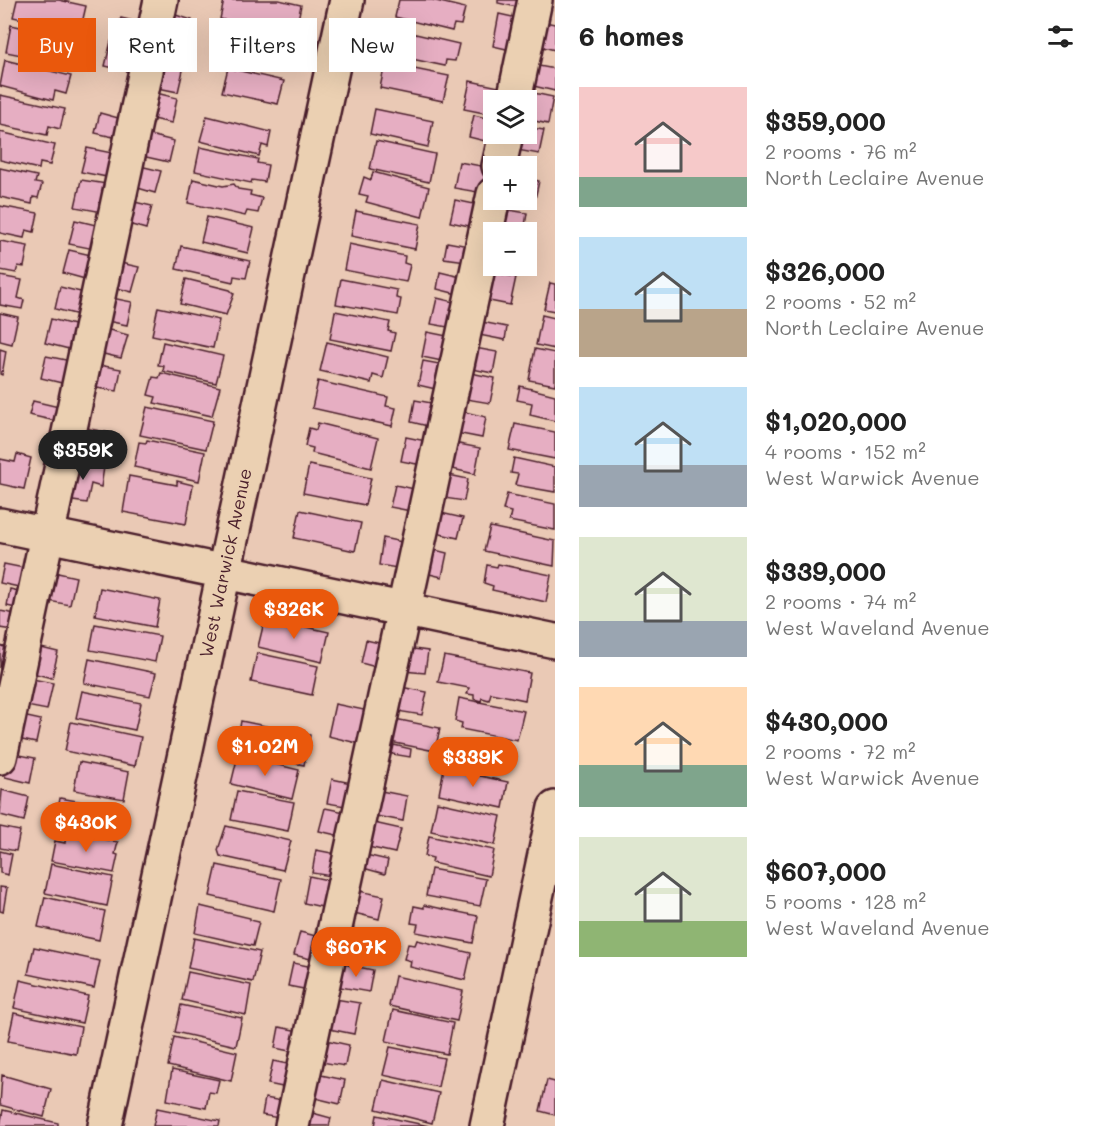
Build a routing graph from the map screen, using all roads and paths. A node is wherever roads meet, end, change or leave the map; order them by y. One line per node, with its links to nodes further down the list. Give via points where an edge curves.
1 (160, 0): 7 (street)
2 (346, 0): 8 (street, West Warwick Avenue)
3 (535, 0): 4 (street)
4 (516, 90)
5 (491, 210): 9 (street)
6 (0, 525): 7 (street)
7 (47, 535): 8 (street); 11 (street)
8 (224, 572): 9 (street); 13 (street, West Warwick Avenue)
9 (404, 610): 10 (street); 14 (street)
10 (555, 641)
11 (0, 757)
12 (555, 808): 15 (street)
13 (105, 1126)
14 (292, 1126)
15 (487, 1126)

